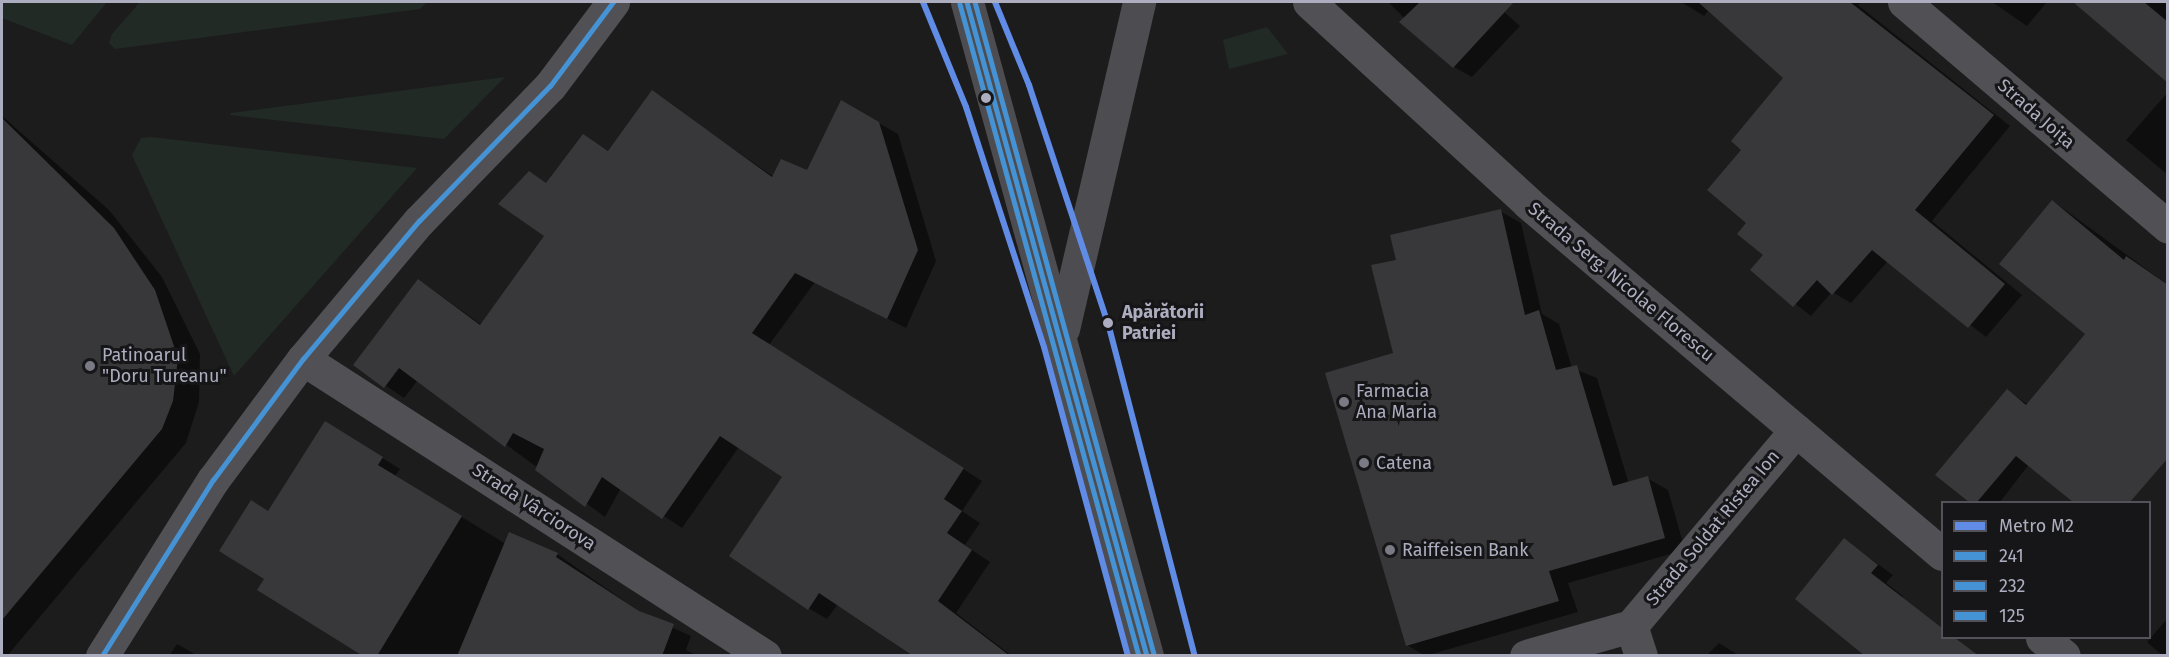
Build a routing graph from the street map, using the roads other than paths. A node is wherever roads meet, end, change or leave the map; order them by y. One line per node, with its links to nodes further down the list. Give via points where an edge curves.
1 (613, 2): 8 (street, via 550,86 418,221)
2 (968, 2): 7 (main road)
3 (1139, 2): 7 (main road)
4 (1309, 2): 9 (street, Strada Serg. Nicolae Florescu, via 1528,204)
5 (1904, 2): 6 (street, Strada Joița)
6 (2168, 227)
7 (1062, 336): 15 (main road)
8 (303, 359): 13 (street, via 213,480); 14 (street, Strada Vârciorova)
9 (1796, 430): 10 (street, Strada Serg. Nicolae Florescu); 12 (street, Strada Soldat Ristea Ion)
10 (1941, 553)
11 (2043, 639): 17 (street)
12 (1636, 641): 16 (street, Strada Soldat Ristea Ion)
13 (102, 656)
14 (765, 656)
15 (1147, 656)
16 (1526, 656)
17 (2064, 656)

